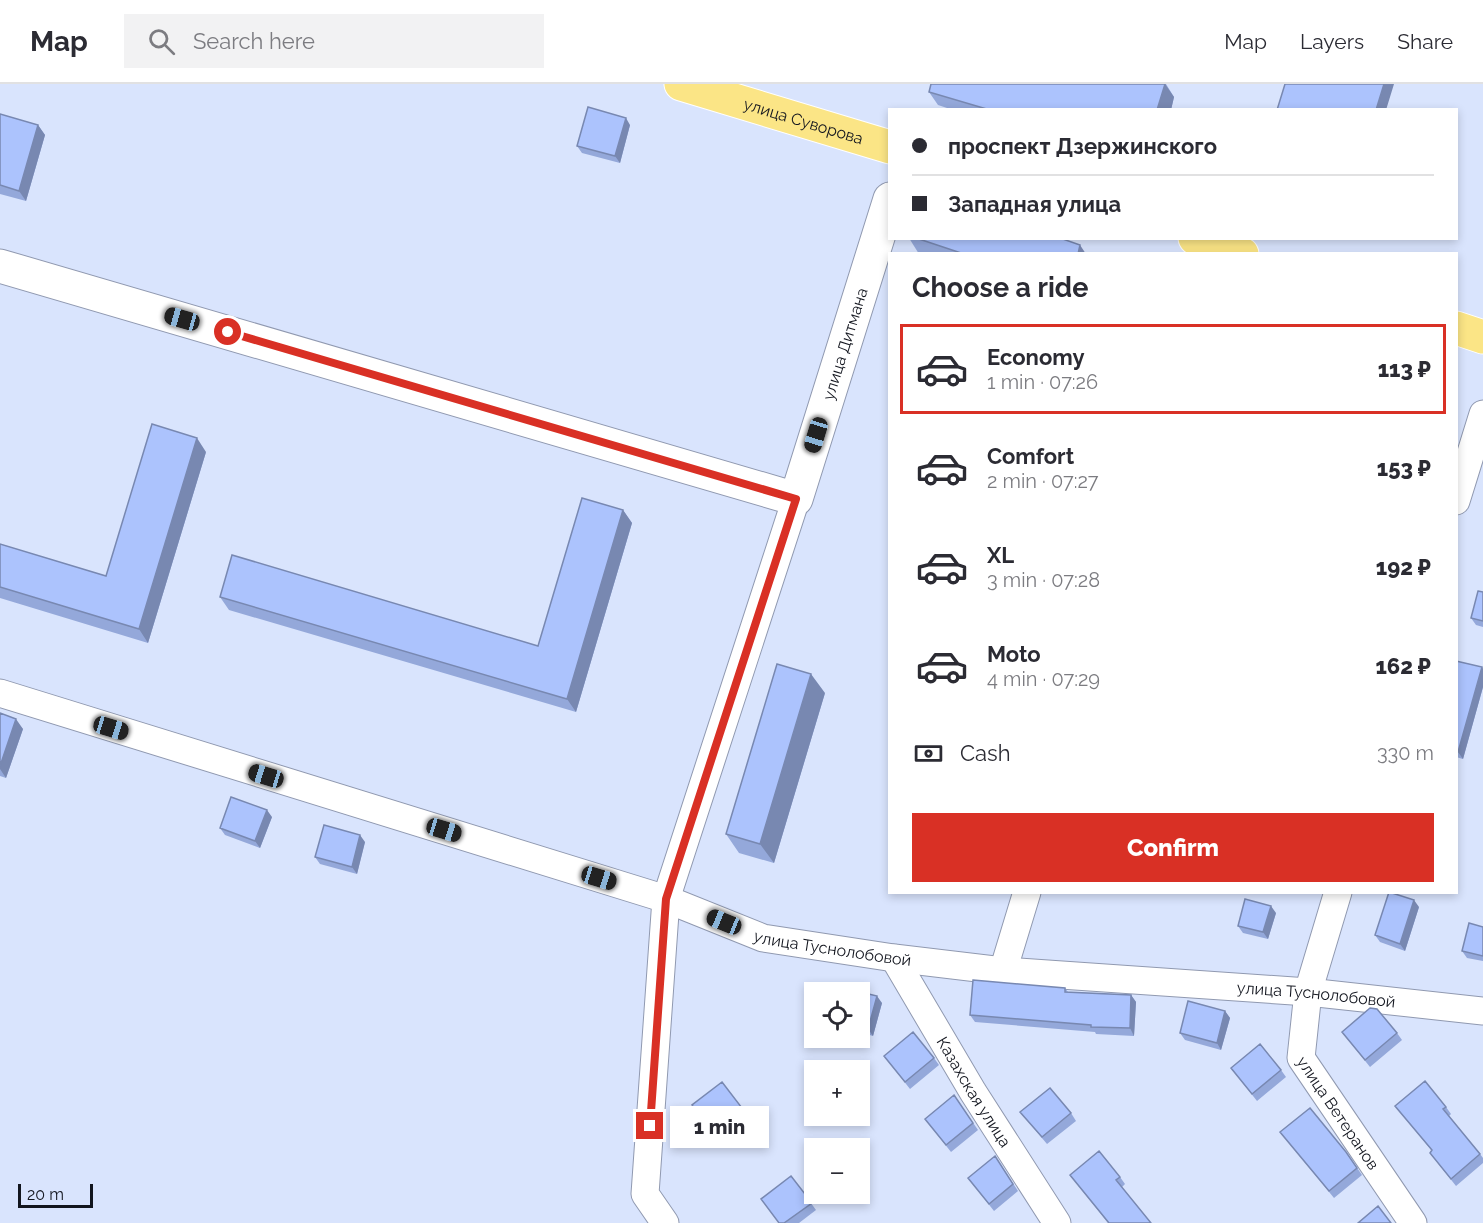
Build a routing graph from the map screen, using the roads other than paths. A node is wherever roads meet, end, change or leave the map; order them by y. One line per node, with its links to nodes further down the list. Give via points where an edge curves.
1 (681, 84): 2 (main road, улица Суворова)
2 (888, 146)
3 (888, 205): 11 (street, улица Дитмана)
4 (1201, 240): 5 (main road)
5 (1236, 252)
6 (0, 266): 11 (street)
7 (1458, 329): 8 (main road)
8 (1483, 337)
9 (1483, 414): 10 (street)
10 (1458, 495)
11 (796, 499): 15 (street, улица Дитмана)
12 (0, 693): 15 (street, улица Туснолобовой)
13 (1026, 894): 17 (street)
14 (1337, 894): 18 (street, улица Ветеранов)
15 (666, 899): 16 (street, улица Туснолобовой, via 763,938); 20 (street, улица Дитмана, via 645,1194)
16 (894, 958): 17 (street, улица Туснолобовой); 21 (street, Казахская улица)
17 (1003, 971): 18 (street, улица Туснолобовой)
18 (1308, 992): 19 (street, улица Туснолобовой); 22 (street, улица Ветеранов, via 1301,1058)
19 (1483, 1011)
20 (665, 1223)
21 (1057, 1223)
22 (1413, 1223)

